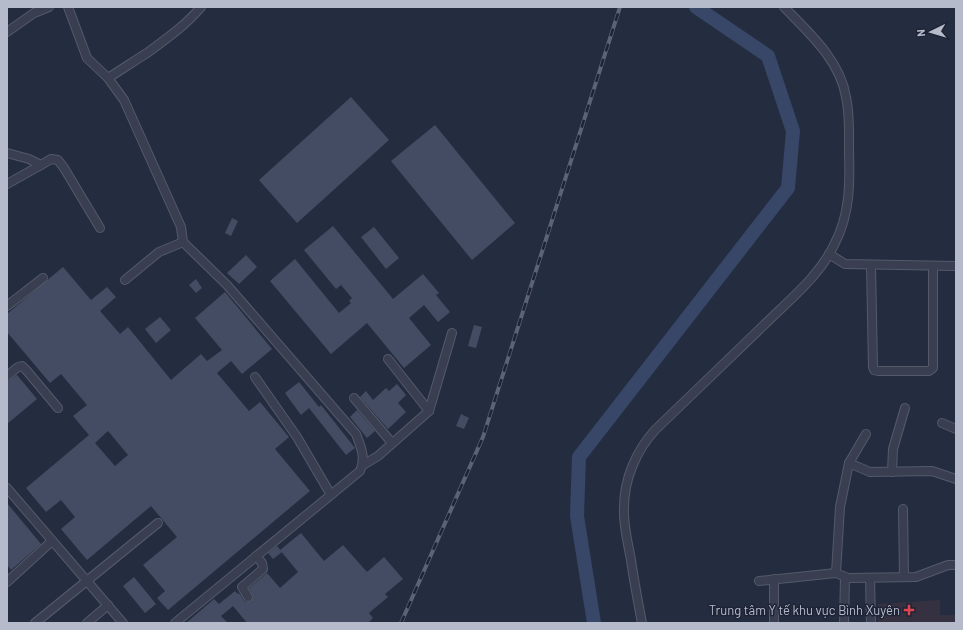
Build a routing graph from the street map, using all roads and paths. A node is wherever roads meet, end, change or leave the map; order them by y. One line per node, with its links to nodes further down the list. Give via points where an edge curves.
1 (49, 7): 5 (street, via 34,13)
2 (68, 7): 6 (street, via 87,58)
3 (201, 7): 6 (street, via 174,33)
4 (784, 7): 12 (street, via 821,46 840,78 846,96 849,124 848,201 844,224)
5 (7, 32)
6 (108, 78): 11 (street, via 124,100 181,228)
7 (7, 153): 8 (street)
8 (41, 165): 9 (street); 10 (street, via 51,159 58,160)
9 (7, 184)
10 (100, 228)
11 (183, 242): 17 (street, via 159,252); 32 (street, via 227,285 356,434 363,451)
12 (829, 254): 13 (street, via 845,264); 56 (street, via 807,282 655,430 639,454 627,485 624,508)
13 (871, 264): 14 (street); 14 (street, via 873,367 878,371 930,371 933,368)
14 (933, 266): 15 (street)
15 (956, 266)
16 (43, 278): 18 (street)
17 (125, 280)
18 (7, 306)
19 (452, 333): 26 (street)
20 (388, 359): 26 (street)
21 (7, 376): 24 (street, via 22,366)
22 (255, 377): 36 (street, via 297,437)
23 (354, 398): 30 (street)
24 (58, 408)
25 (905, 408): 33 (street, via 893,449)
26 (429, 411): 30 (street)
27 (942, 423): 28 (street)
28 (956, 429)
29 (866, 434): 31 (street)
30 (392, 443): 32 (street)
31 (849, 463): 33 (street, via 870,472); 42 (street, via 840,507)
32 (363, 465): 36 (street, via 360,472)
33 (892, 472): 34 (street, via 932,471)
34 (956, 479)
35 (7, 488): 39 (street)
36 (331, 495): 40 (street)
37 (903, 509): 44 (street)
38 (158, 523): 47 (street)
39 (52, 541): 47 (street); 49 (street)
40 (256, 556): 50 (street, via 264,569 242,587); 55 (street)
41 (956, 565): 44 (street, via 948,565 916,577)
42 (836, 573): 43 (street); 46 (street)
43 (845, 577): 45 (street); 58 (street)
44 (904, 577): 45 (street)
45 (870, 578): 59 (street)
46 (774, 579): 48 (street); 57 (street)
47 (86, 581): 51 (street); 53 (street)
48 (759, 581)
49 (7, 582)
50 (248, 597)
51 (108, 605): 52 (street); 54 (street)
52 (89, 622)
53 (35, 623)
54 (123, 623)
55 (175, 623)
56 (642, 623)
57 (774, 623)
58 (844, 623)
59 (871, 623)

